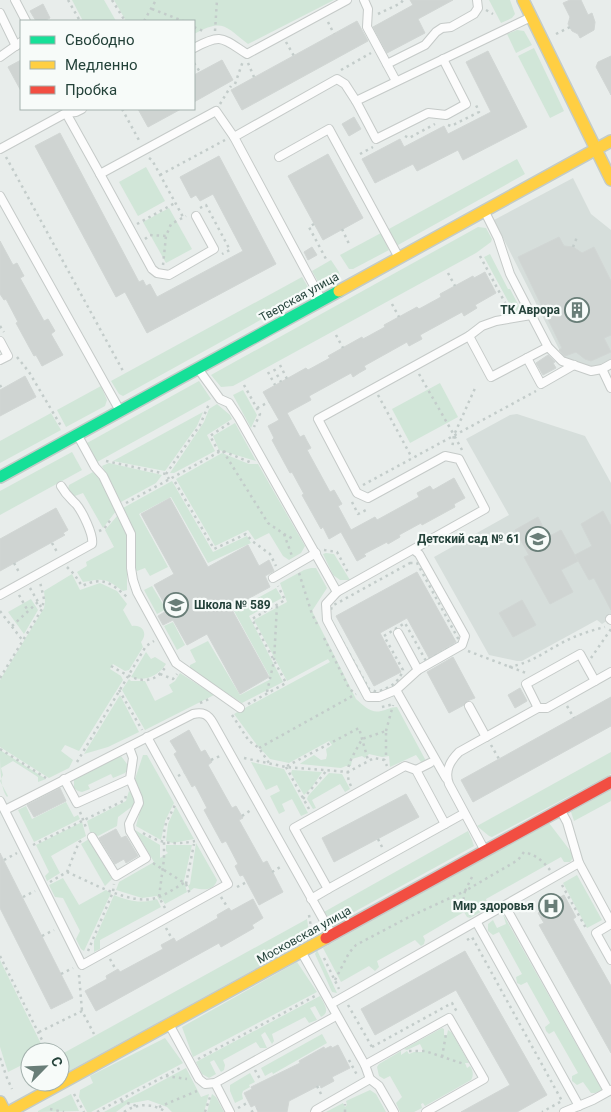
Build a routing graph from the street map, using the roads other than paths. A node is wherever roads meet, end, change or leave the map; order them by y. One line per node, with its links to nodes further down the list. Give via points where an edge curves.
1 (15, 0): 8 (lane)
2 (347, 0): 10 (lane, via 247,54 222,38)
3 (364, 0): 13 (lane, via 368,9 367,27)
4 (477, 0): 13 (lane, via 478,8 474,14 451,27 442,28 426,45)
5 (522, 0): 7 (street)
6 (0, 13): 9 (lane)
7 (531, 17): 12 (lane); 21 (street)
8 (25, 20)
9 (19, 44): 11 (lane)
10 (195, 48)
11 (0, 57)
12 (443, 59): 14 (lane); 15 (lane, via 466,104 446,116 428,113 376,139)
13 (387, 64): 14 (lane)
14 (396, 81): 15 (lane)
15 (356, 101): 18 (lane, via 337,79)
16 (80, 110): 17 (lane)
17 (66, 113): 20 (lane); 23 (lane)
18 (234, 137): 23 (lane, via 216,111); 29 (lane)
19 (611, 141): 21 (street, Тверская улица)
20 (1, 149)
21 (596, 149): 24 (street); 26 (street, Тверская улица)
22 (279, 157): 28 (lane, via 329,129)
23 (100, 174): 27 (lane, via 157,273 169,275 214,249)
24 (611, 180)
25 (0, 196): 41 (lane)
26 (484, 211): 28 (street, Тверская улица); 30 (lane)
27 (192, 214)
28 (399, 258): 29 (street, Тверская улица)
29 (322, 300): 38 (street, Тверская улица)
30 (531, 315): 31 (lane, via 482,326); 33 (lane)
31 (469, 336): 34 (lane, via 491,377); 45 (lane, via 318,419 357,493 368,498 445,456 459,459 485,509)
32 (0, 341): 35 (lane, via 8,356)
33 (548, 347): 34 (lane); 37 (lane, via 562,361)
34 (527, 358): 37 (lane, via 541,384)
35 (0, 360)
36 (611, 364): 39 (lane)
37 (574, 365): 39 (lane, via 591,371)
38 (198, 368): 41 (street, Тверская улица); 46 (lane, via 220,399 229,403 239,418)
39 (602, 369): 40 (lane)
40 (611, 388)
41 (120, 411): 42 (street, Тверская улица)
42 (77, 435): 43 (street, Тверская улица); 56 (lane, via 103,476 131,534 133,580 137,592 172,656 181,668)
43 (0, 477)
44 (60, 486): 49 (lane, via 76,505 93,539 89,546 37,575 15,583)
45 (414, 550): 48 (lane); 51 (lane, via 465,636 462,645)
46 (316, 553): 47 (lane); 48 (lane)
47 (277, 576)
48 (337, 592): 54 (lane, via 326,604 327,620 368,697 379,697)
49 (0, 595)
50 (398, 633): 51 (lane)
51 (418, 670): 54 (lane)
52 (611, 672): 53 (lane)
53 (596, 681): 57 (lane, via 547,708); 57 (lane, via 580,654 526,684)
54 (396, 690): 63 (lane)
55 (469, 706): 59 (lane)
56 (240, 708)
57 (538, 708): 59 (lane)
58 (144, 734): 60 (lane); 68 (lane, via 179,796 198,839 228,884 82,965 22,851); 76 (lane, via 193,714 210,717 229,759)
59 (486, 737): 63 (lane, via 459,752 452,760)
60 (129, 747): 64 (lane); 65 (lane, via 133,758)
61 (430, 763): 62 (lane)
62 (416, 770): 71 (lane); 75 (lane, via 405,766 294,828)
63 (446, 778): 70 (lane)
64 (64, 779): 65 (lane, via 77,804); 68 (lane)
65 (130, 779): 72 (lane, via 139,803 129,824 130,830 146,858 116,876)
66 (611, 782): 69 (street, Московская улица)
67 (0, 801): 68 (lane)
68 (5, 810)
69 (560, 810): 73 (street, Московская улица); 74 (lane, via 567,822)
70 (464, 814): 71 (lane); 73 (lane)
71 (445, 824): 75 (lane)
72 (91, 836)
73 (485, 851): 80 (street, Московская улица)
74 (579, 863): 77 (lane, via 558,880); 79 (lane)
75 (328, 889): 76 (lane)
76 (310, 899): 80 (lane)
77 (505, 906): 78 (lane); 89 (lane)
78 (477, 923): 83 (lane); 91 (lane)
79 (611, 923): 82 (lane, via 596,933)
80 (332, 935): 81 (street, Московская улица)
81 (301, 952): 83 (lane); 85 (street, Московская улица)
82 (611, 960)
83 (331, 1004): 84 (lane)
84 (336, 1016): 86 (lane); 88 (lane)
85 (169, 1024): 88 (lane, via 199,1079 205,1084); 94 (street, Московская улица)
86 (365, 1064): 87 (lane); 97 (lane, via 449,1018 484,1079)
87 (370, 1079): 95 (lane); 96 (lane, via 379,1086)
88 (214, 1083): 92 (lane)
89 (610, 1090): 91 (lane)
90 (0, 1102): 93 (street)
91 (579, 1106): 98 (lane)
92 (233, 1110)
93 (6, 1112)
94 (9, 1112)
95 (315, 1112)
96 (394, 1112)
97 (426, 1112)
98 (564, 1112)

